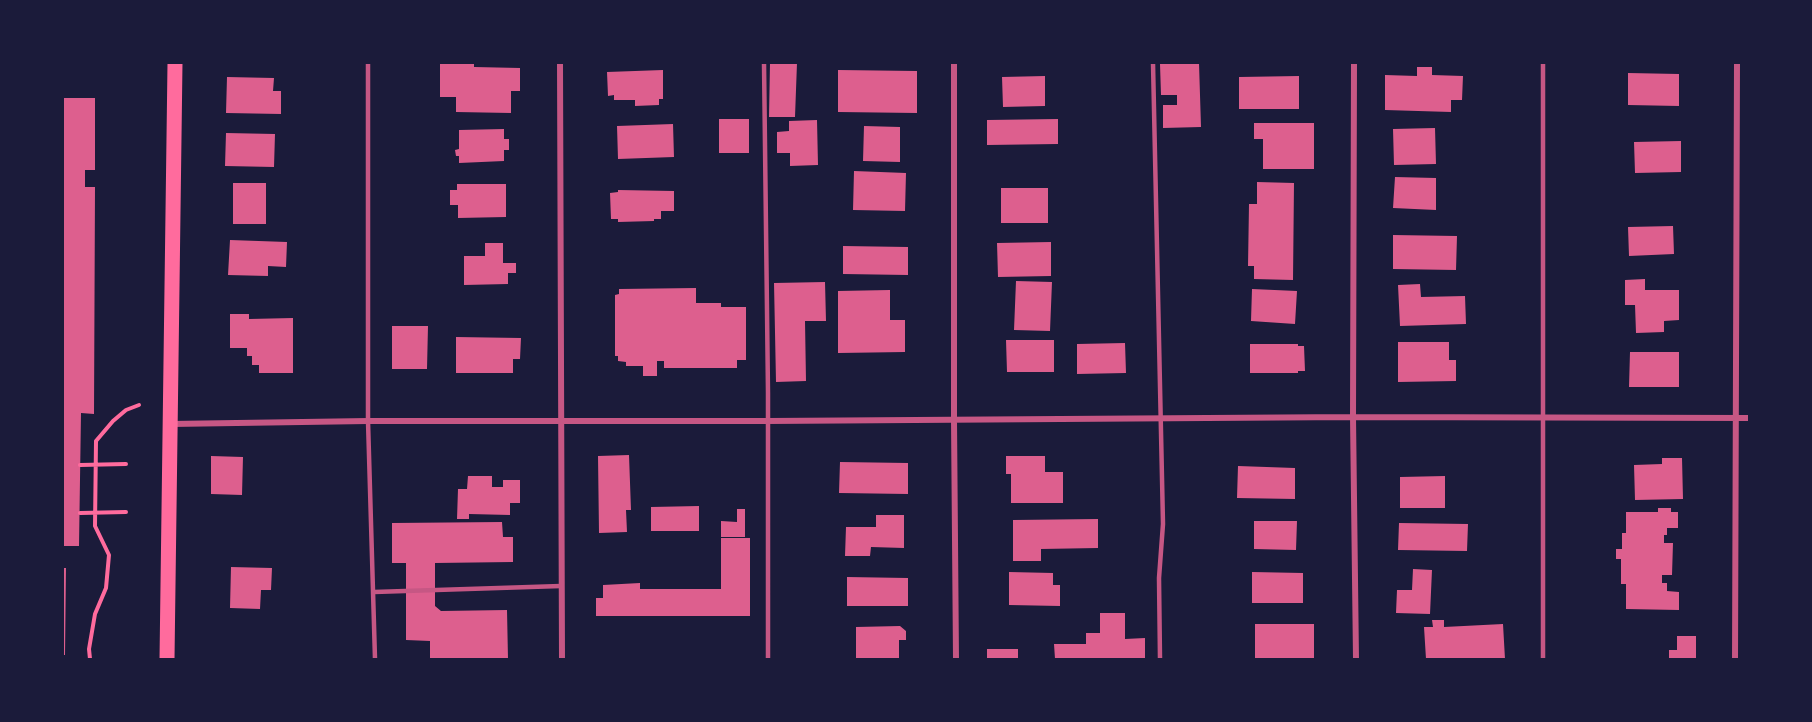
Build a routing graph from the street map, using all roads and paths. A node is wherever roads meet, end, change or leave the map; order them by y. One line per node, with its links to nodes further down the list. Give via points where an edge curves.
1 (175, 63): 20 (main road)
2 (368, 63): 18 (lane)
3 (560, 63): 16 (street)
4 (764, 63): 19 (lane)
5 (954, 63): 17 (street)
6 (1153, 63): 13 (lane)
7 (1354, 63): 11 (street)
8 (1543, 63): 12 (lane)
9 (1737, 63): 14 (street)
10 (140, 405): 23 (path, via 113,420 96,441)
11 (1353, 417): 12 (street); 13 (street); 36 (street)
12 (1543, 417): 14 (street); 37 (lane)
13 (1161, 418): 17 (street); 35 (lane)
14 (1736, 418): 15 (street); 38 (street)
15 (1749, 418)
16 (562, 420): 18 (street); 19 (street); 27 (street)
17 (954, 420): 19 (street); 34 (street)
18 (368, 421): 20 (street); 28 (lane)
19 (768, 421): 33 (lane)
20 (171, 424): 30 (main road)
21 (126, 464): 23 (path)
22 (80, 465): 23 (path)
23 (96, 465): 26 (path)
24 (126, 512): 26 (path)
25 (80, 513): 26 (path)
26 (95, 513): 29 (path, via 95,526 110,555 106,588 95,614)
27 (561, 586): 28 (lane); 32 (street)
28 (374, 592): 31 (lane)
29 (90, 659)
30 (167, 659)
31 (375, 659)
32 (562, 659)
33 (768, 659)
34 (956, 659)
35 (1160, 659)
36 (1356, 659)
37 (1543, 659)
38 (1735, 659)

